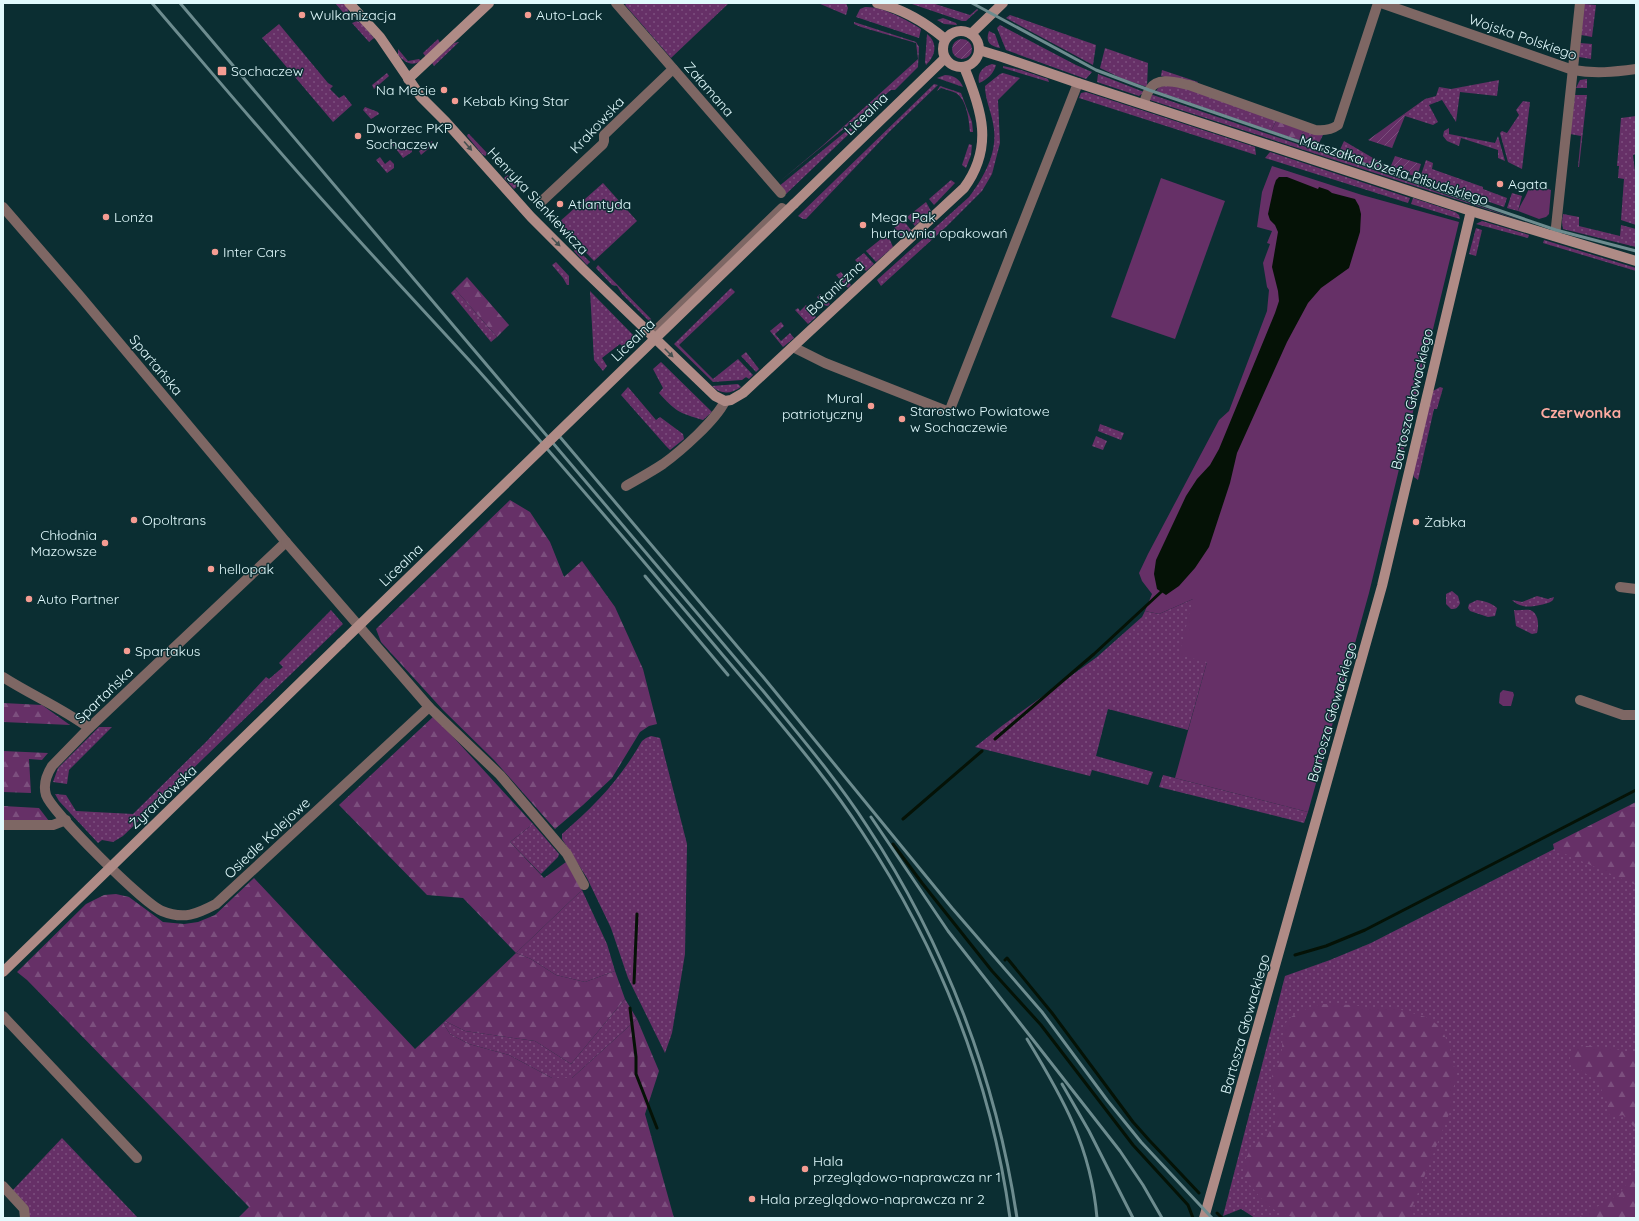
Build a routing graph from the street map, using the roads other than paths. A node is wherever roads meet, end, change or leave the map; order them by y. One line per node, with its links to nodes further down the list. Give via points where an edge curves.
1 (349, 3): 16 (street, Henryka Sienkiewicza, via 380,37)
2 (489, 3): 16 (street)
3 (616, 3): 13 (street, Załamana)
4 (877, 3): 9 (street, via 915,17)
5 (1003, 3): 8 (street)
6 (1380, 3): 15 (street, Wojska Polskiego); 18 (street, Marszałka Józefa Piłsudskiego, via 1338,125 1327,130 1315,130 1172,81 1162,82 1150,88)
7 (1580, 3): 15 (street)
8 (971, 34): 9 (street, via 957,31); 10 (street, via 978,41)
9 (945, 39): 11 (street)
10 (979, 50): 12 (street, via 975,60); 17 (street, Marszałka Józefa Piłsudskiego)
11 (945, 58): 12 (street, via 953,65); 33 (street, Licealna, bridge)
12 (964, 66): 27 (street, Botaniczna, via 976,99 983,131 981,156 975,173 964,188)
13 (673, 69): 19 (street, Załamana); 20 (street, Krakowska, via 604,135 602,144)
14 (1636, 69): 15 (street, Wojska Polskiego, via 1606,73)
15 (1573, 70): 24 (street)
16 (408, 79): 26 (street, Henryka Sienkiewicza, one-way to 26, via 421,97 531,217)
17 (1078, 83): 18 (street, Marszałka Józefa Piłsudskiego); 27 (street, via 949,412 825,364)
18 (1144, 104): 23 (street, Marszałka Józefa Piłsudskiego)
19 (781, 193)
20 (542, 201)
21 (3, 207): 30 (street, Spartańska)
22 (782, 208): 26 (street, Licealna)
23 (1471, 211): 24 (street, Marszałka Józefa Piłsudskiego); 48 (street, Bartosza Głowackiego, via 1382,586)
24 (1555, 236): 25 (street, Marszałka Józefa Piłsudskiego)
25 (1636, 261)
26 (651, 335): 28 (street, Henryka Sienkiewicza, one-way to 28, via 715,396)
27 (793, 347): 28 (street, Botaniczna, via 743,393)
28 (725, 401): 29 (street, via 718,413 681,448 662,464)
29 (626, 486)
30 (286, 542): 36 (street, Spartańska); 38 (street, Spartańska)
31 (1620, 587): 32 (street)
32 (1636, 589)
33 (341, 643): 41 (street, Żyrardowska)
34 (3, 677): 38 (street)
35 (1580, 700): 37 (street, via 1623,715)
36 (430, 707): 41 (street, Osiedle Kolejowe, via 216,904 198,914 180,916 161,911); 42 (street, via 500,775 567,854)
37 (1636, 715)
38 (89, 728): 39 (street, Spartańska, via 52,766 46,780 46,795)
39 (66, 820): 40 (street, via 53,825); 41 (street, Spartańska)
40 (3, 825)
41 (110, 867): 43 (street, Żyrardowska)
42 (584, 884)
43 (3, 972)
44 (3, 1016): 45 (street)
45 (137, 1158)
46 (3, 1186): 47 (street)
47 (25, 1214)
48 (1204, 1218)

